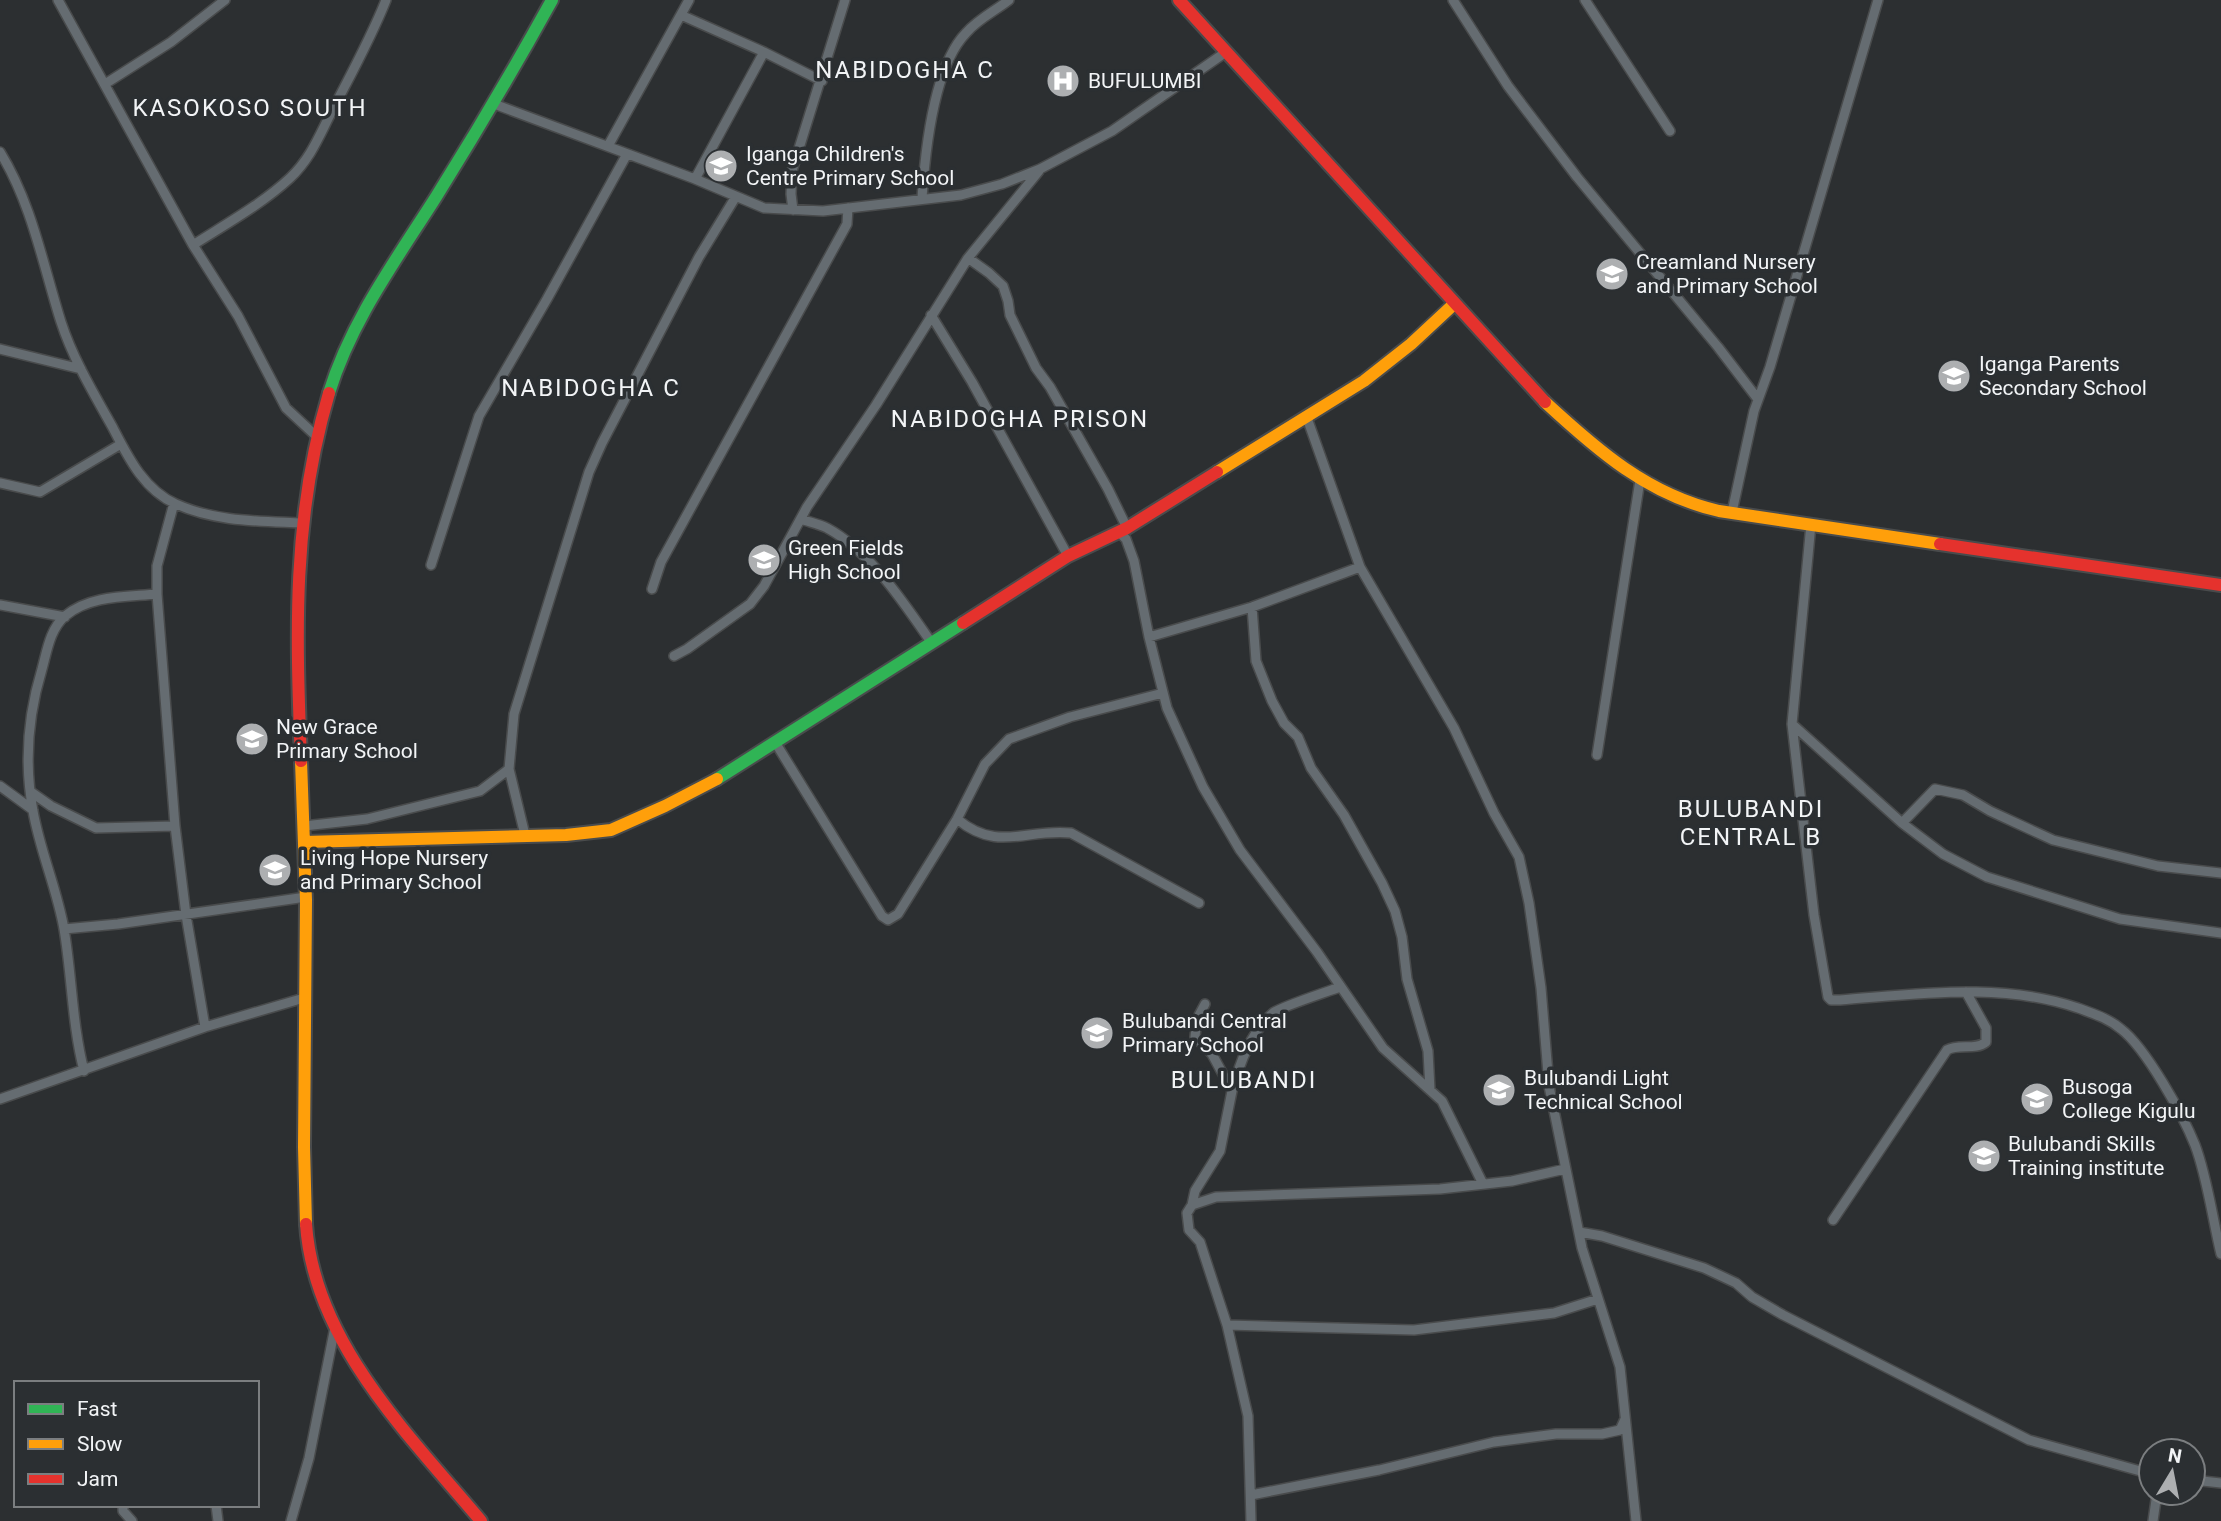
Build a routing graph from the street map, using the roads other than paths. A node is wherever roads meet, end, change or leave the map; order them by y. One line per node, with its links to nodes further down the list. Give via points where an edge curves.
1 (58, 0): 16 (street)
2 (225, 0): 16 (street, via 171,42)
3 (386, 0): 28 (street, via 311,152 280,186)
4 (552, 0): 17 (street)
5 (689, 0): 12 (street)
6 (845, 0): 15 (street)
7 (1009, 0): 25 (street, via 964,34 949,60 927,136)
8 (1179, 0): 14 (street)
9 (1453, 0): 34 (street, via 1508,86 1577,177)
10 (1585, 0): 18 (street)
11 (1878, 0): 34 (street)
12 (681, 15): 13 (street); 19 (street)
13 (764, 52): 15 (street); 23 (street)
14 (1226, 52): 22 (street, via 1112,131); 30 (street)
15 (822, 81): 27 (street, via 792,171)
16 (105, 83): 28 (street)
17 (494, 104): 19 (street); 36 (street, via 368,306 335,374)
18 (1670, 131)
19 (608, 146): 21 (street)
20 (0, 152): 33 (street, via 31,220 62,324)
21 (627, 154): 23 (street); 47 (street, via 479,416)
22 (1040, 169): 25 (street, via 961,195); 29 (street)
23 (695, 179): 24 (street)
24 (735, 198): 27 (street); 62 (street, via 699,257 589,472 514,714)
25 (922, 198): 26 (street)
26 (849, 208): 27 (street); 50 (street, via 847,224 661,562)
27 (793, 211)
28 (193, 245): 36 (street, via 238,316 286,408)
29 (968, 258): 31 (street); 45 (street, via 1003,286 1010,315 1036,368 1108,489)
30 (1454, 304): 35 (street, via 1364,381); 38 (street, via 1552,409 1592,446)
31 (931, 315): 42 (street); 46 (street)
32 (0, 349): 33 (street)
33 (81, 369): 37 (street)
34 (1757, 398): 41 (street)
35 (1307, 418): 45 (street); 48 (street)
36 (315, 435): 43 (street)
37 (121, 444): 39 (street, via 40,492); 40 (street, via 136,470)
38 (1640, 480): 41 (street, via 1670,496); 61 (street)
39 (0, 483)
40 (174, 503): 43 (street, via 209,516); 51 (street, via 158,566)
41 (1732, 512): 44 (street)
42 (801, 519): 56 (street, via 826,527 865,559 900,597); 57 (street, via 750,604)
43 (302, 523): 69 (street, via 298,619)
44 (1811, 524): 49 (street); 59 (street)
45 (1123, 530): 46 (street); 55 (street, via 1135,561)
46 (1068, 556): 56 (street)
47 (431, 565)
48 (1360, 568): 53 (street); 87 (street, via 1454,728 1519,857 1530,903 1549,1086)
49 (2221, 585)
50 (652, 589)
51 (157, 594): 54 (street, via 100,599); 68 (street)
52 (0, 605): 54 (street)
53 (1252, 607): 55 (street); 84 (street, via 1256,661 1272,701 1344,815 1395,911 1407,979 1428,1051)
54 (65, 617): 64 (street, via 50,639 32,701)
55 (1149, 637): 58 (street)
56 (931, 642): 60 (street)
57 (674, 656)
58 (1163, 693): 66 (street, via 1009,738 985,764); 78 (street, via 1203,787 1240,850)
59 (1792, 724): 67 (street); 79 (street, via 1828,997)
60 (775, 742): 66 (street, via 888,920 898,914); 70 (street, via 720,777 611,831)
61 (1597, 755)
62 (509, 769): 69 (street, via 480,791 367,819); 70 (street)
63 (0, 786): 65 (street)
64 (30, 792): 65 (street); 68 (street, via 96,828)
65 (33, 810): 76 (street)
66 (957, 819): 74 (street, via 977,832 1011,839 1055,831 1071,833)
67 (1902, 823): 72 (street, via 1936,789 1963,795 2053,840 2158,866); 77 (street, via 1943,854 1987,877 2120,919)
68 (175, 826): 75 (street)
69 (303, 826): 71 (street)
70 (525, 835): 71 (street)
71 (304, 842): 73 (street)
72 (2221, 873)
73 (306, 897): 75 (street); 80 (street)
74 (1199, 903)
75 (186, 915): 76 (street); 82 (street)
76 (64, 929): 83 (street, via 76,1042)
77 (2221, 933)
78 (1340, 987): 84 (street, via 1383,1048); 85 (street, via 1275,1011 1242,1056)
79 (1966, 992): 90 (street, via 1986,1028 1986,1042 1947,1050); 92 (street, via 2061,1002 2105,1017 2123,1029 2182,1116 2196,1148)
80 (304, 998): 82 (street); 95 (street, via 305,1220 315,1282)
81 (1205, 1004): 85 (street, via 1195,1037 1212,1054)
82 (205, 1027): 83 (street)
83 (84, 1071): 86 (street)
84 (1430, 1090): 88 (street, via 1442,1101)
85 (1232, 1091): 89 (street, via 1220,1151 1195,1191)
86 (0, 1099)
87 (1566, 1169): 88 (street); 91 (street)
88 (1483, 1184): 89 (street, via 1216,1198)
89 (1192, 1205): 94 (street, via 1187,1213 1189,1230 1200,1242)
90 (1833, 1220)
91 (1578, 1232): 93 (street); 97 (street, via 1704,1268 1783,1315 2029,1440)
92 (2221, 1254)
93 (1598, 1299): 94 (street, via 1554,1313 1414,1330); 96 (street, via 1620,1367)
94 (1227, 1325): 98 (street, via 1248,1416)
95 (335, 1327): 99 (street, via 309,1458); 100 (street, via 376,1394)
96 (1625, 1417): 98 (street, via 1620,1430 1602,1434 1494,1442); 102 (street)
97 (2137, 1470)
98 (1251, 1495): 101 (street)
99 (290, 1521)
100 (481, 1521)
101 (1251, 1521)
102 (1636, 1521)

